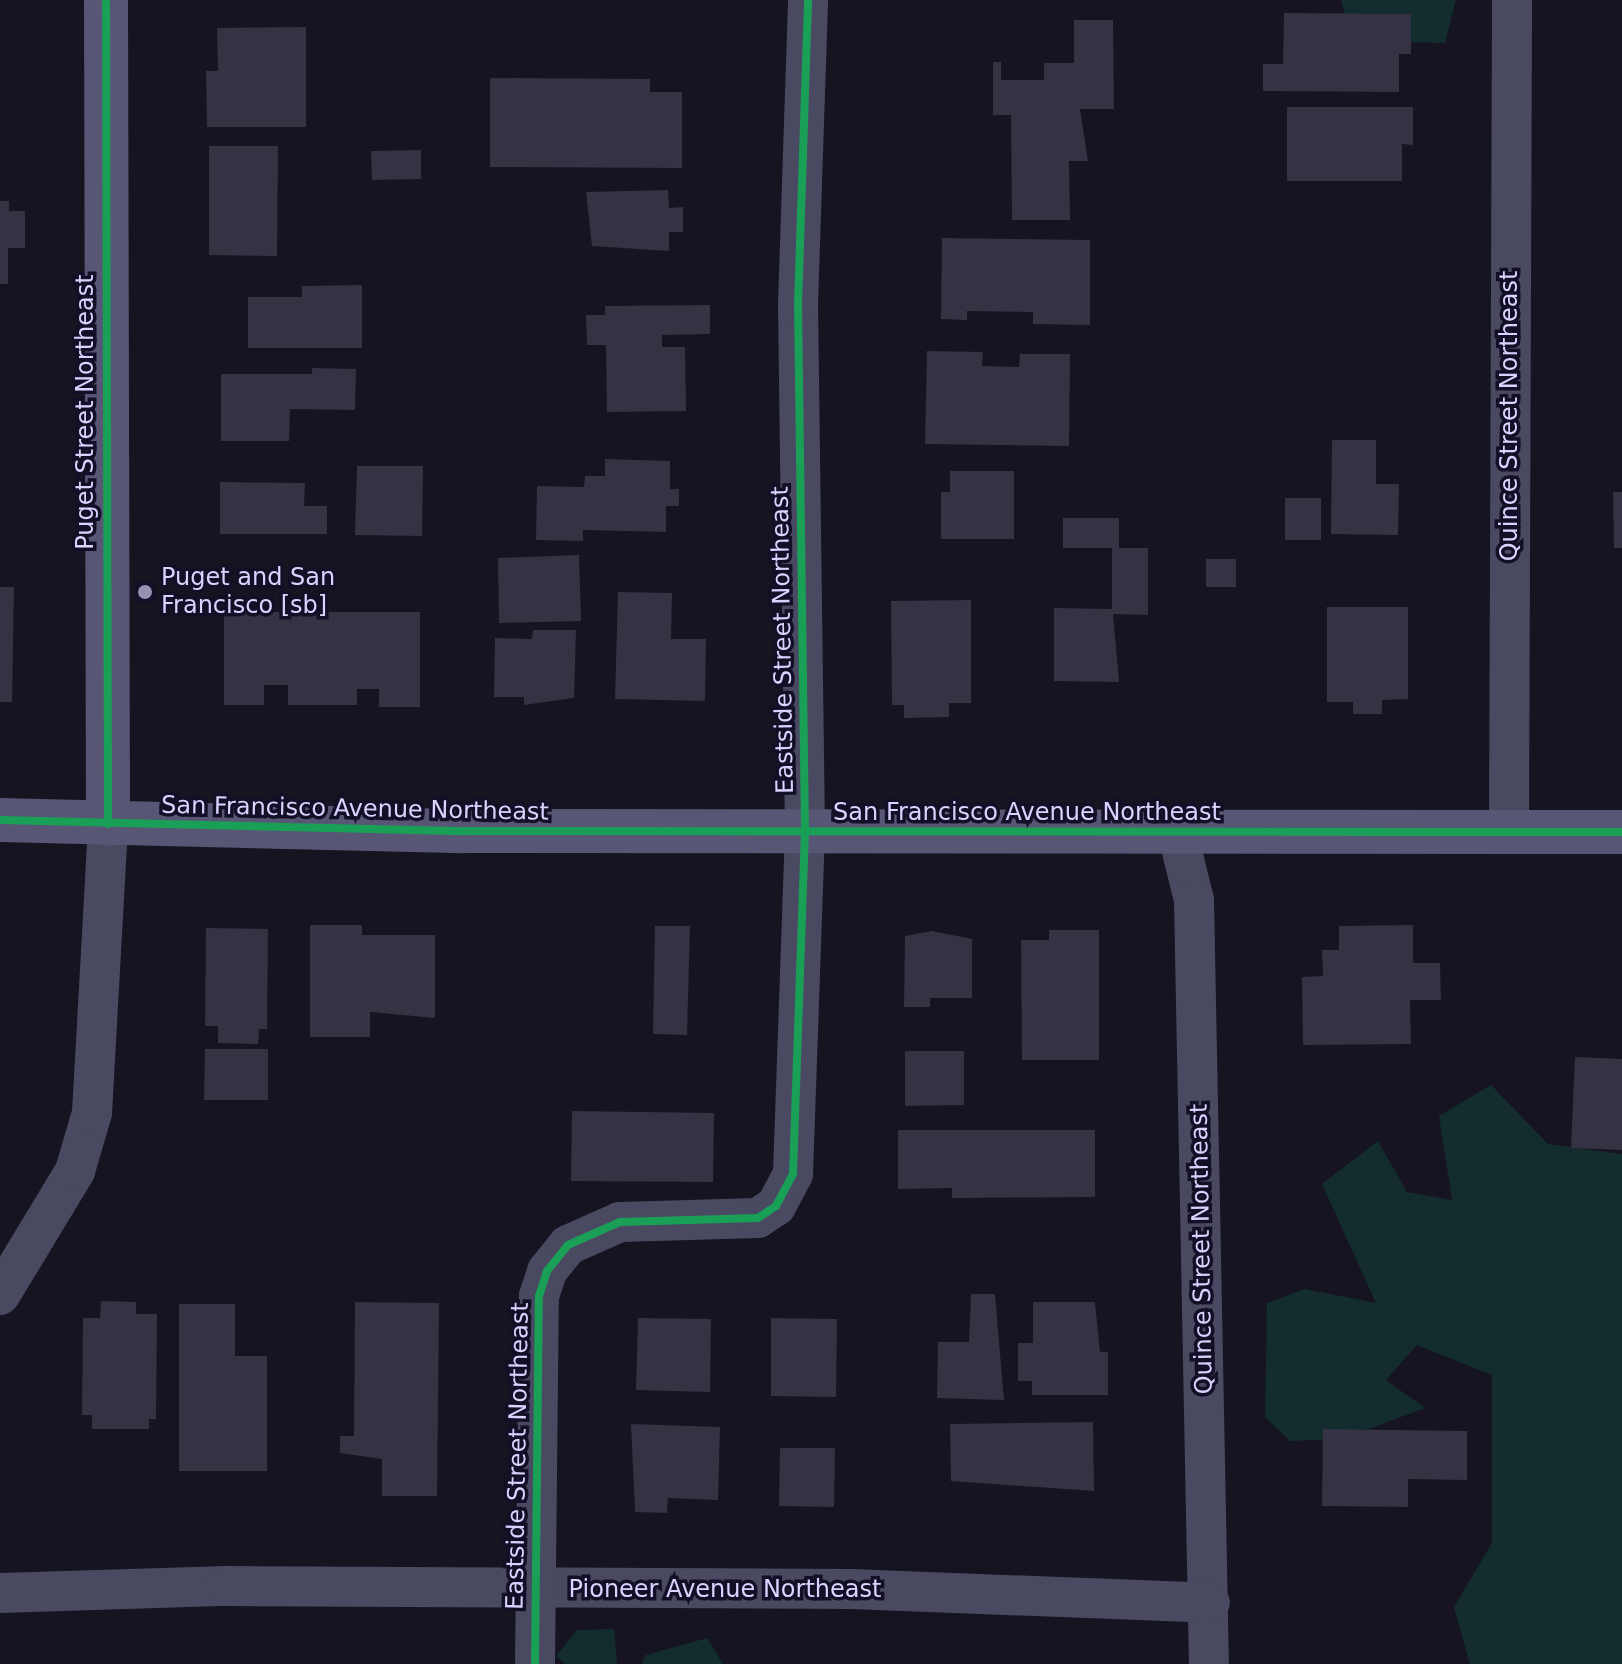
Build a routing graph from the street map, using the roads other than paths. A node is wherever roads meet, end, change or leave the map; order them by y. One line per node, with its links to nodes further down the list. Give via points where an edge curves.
1 (106, 0): 5 (street, Puget Street Northeast)
2 (808, 0): 6 (street, Eastside Street Northeast, via 798,304)
3 (1512, 0): 7 (street, Quince Street Northeast)
4 (0, 820): 5 (street, San Francisco Avenue Northeast)
5 (108, 824): 6 (street, San Francisco Avenue Northeast); 10 (street, Puget Street Northeast, via 92,1113 75,1171)
6 (805, 831): 9 (street, San Francisco Avenue Northeast); 11 (street, Eastside Street Northeast, via 793,1174 776,1206 758,1218 620,1222 568,1245 547,1271 539,1296)
7 (1509, 831): 8 (street, San Francisco Avenue Northeast); 9 (street, San Francisco Avenue Northeast)
8 (1622, 832)
9 (1178, 835): 13 (street, Quince Street Northeast, via 1194,900)
10 (0, 1295)
11 (536, 1589): 12 (street, Pioneer Avenue Northeast); 13 (street, Pioneer Avenue Northeast, via 851,1589); 14 (street, Eastside Street Northeast)
12 (0, 1593)
13 (1210, 1603): 15 (street, Quince Street Northeast)
14 (535, 1664)
15 (1209, 1664)

